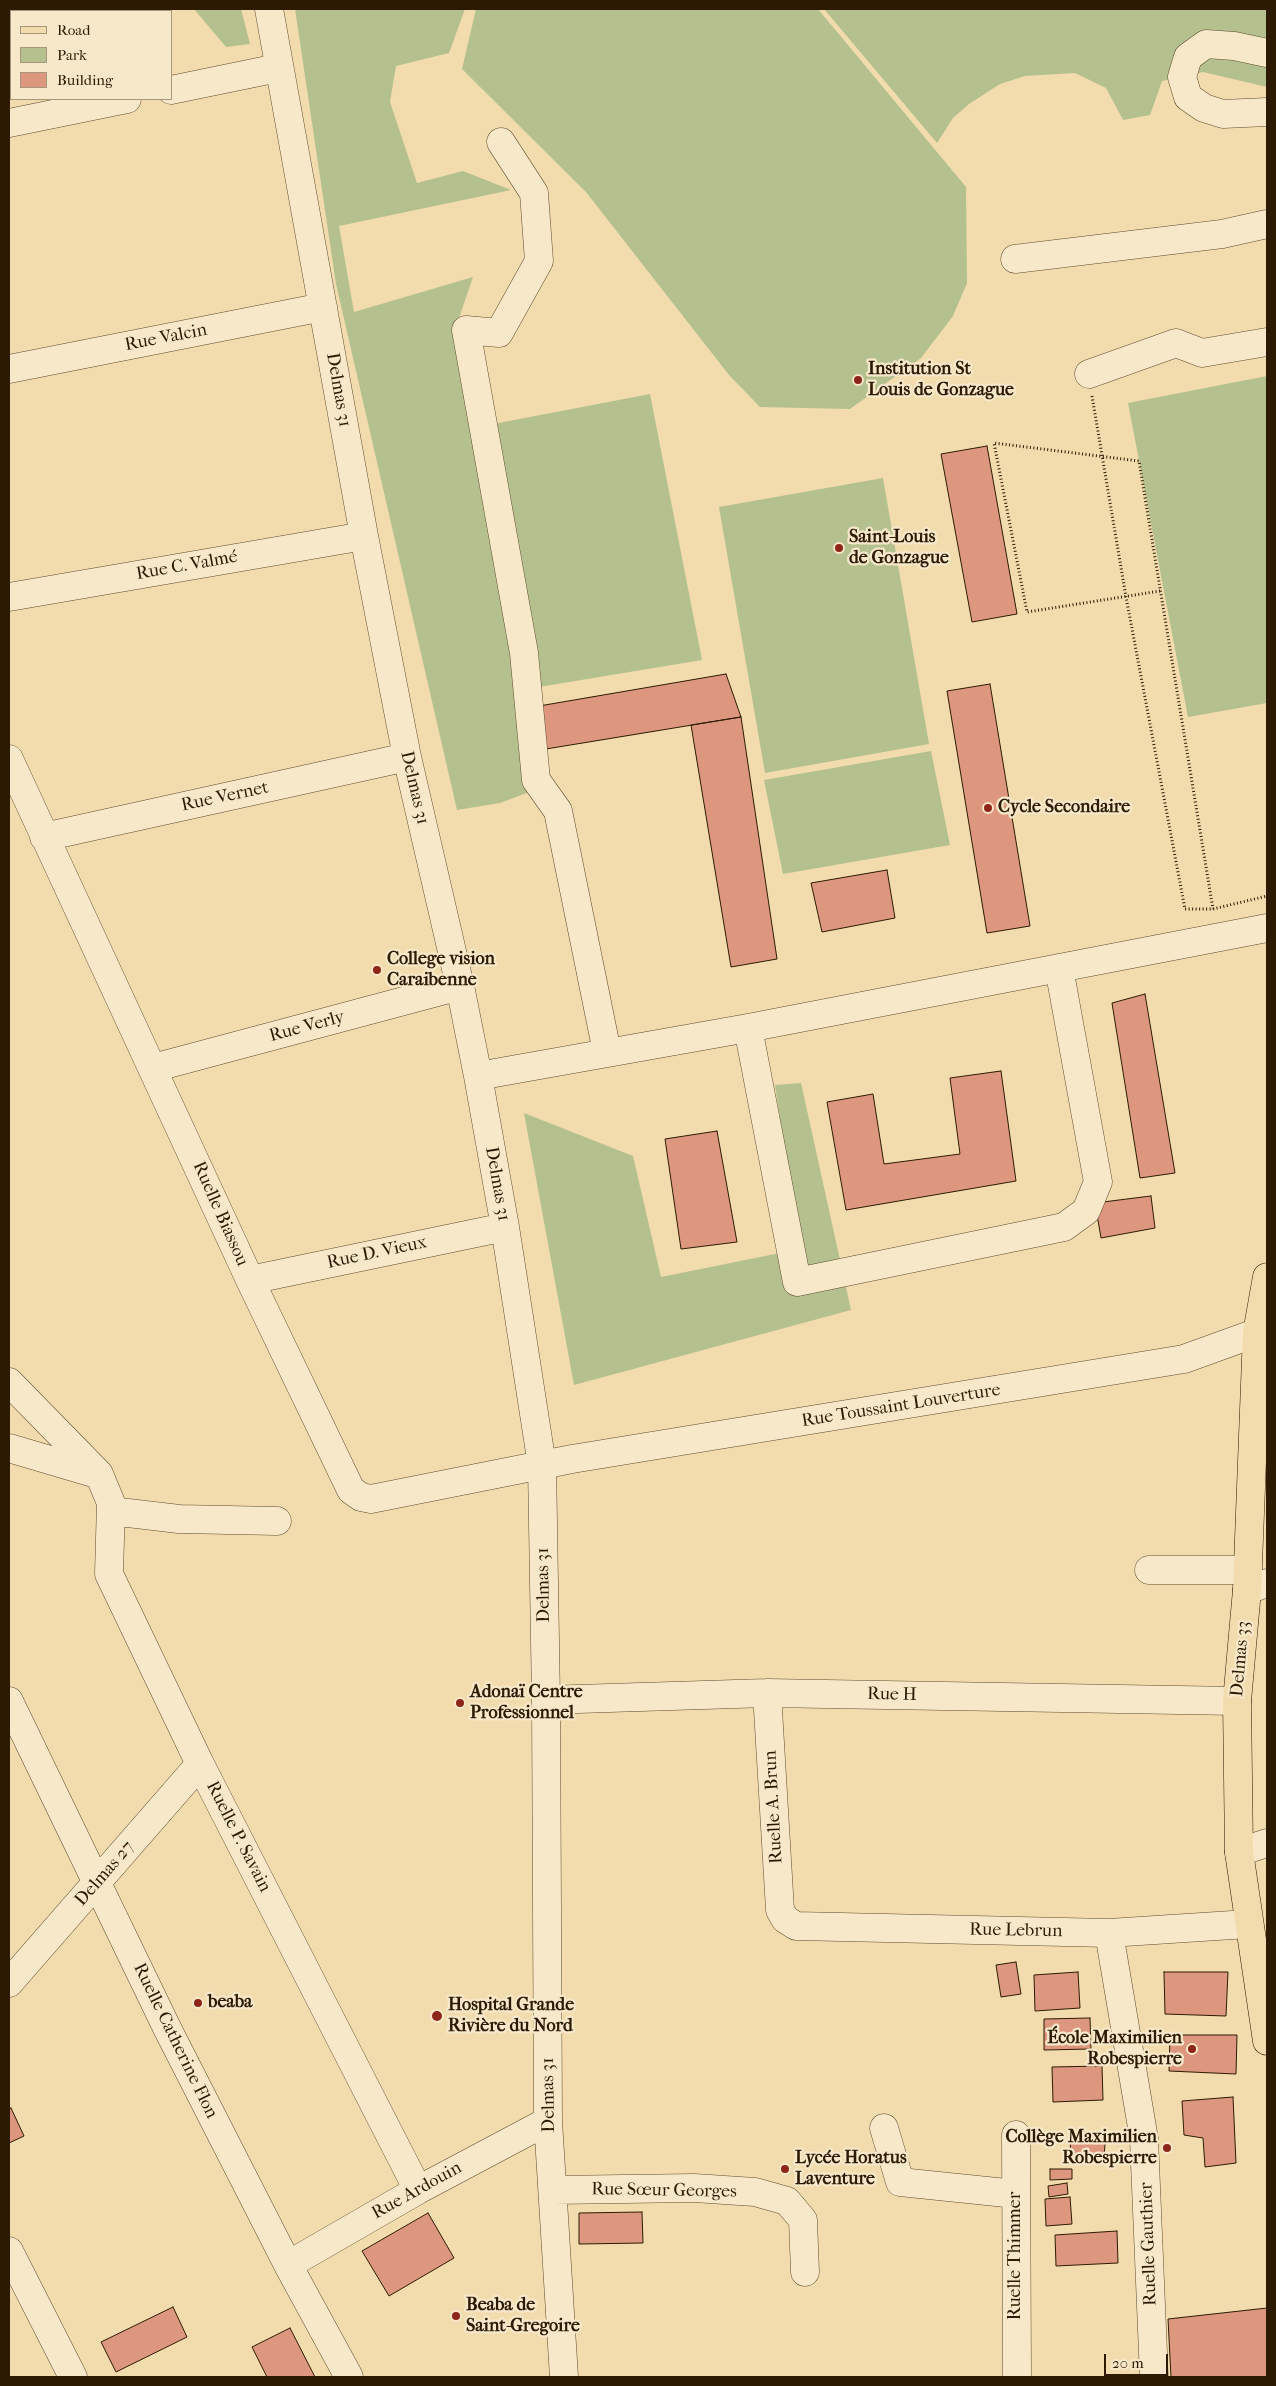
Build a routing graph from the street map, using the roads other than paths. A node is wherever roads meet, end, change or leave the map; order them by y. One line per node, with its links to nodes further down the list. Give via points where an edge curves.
1 (269, 9): 3 (street, Delmas 31)
2 (1267, 53): 6 (street, via 1206,44 1188,57 1182,77 1188,96 1204,108 1223,114)
3 (278, 68): 4 (street); 11 (street, Delmas 31)
4 (172, 90)
5 (122, 100): 7 (street)
6 (1267, 112)
7 (9, 123)
8 (501, 142): 24 (street, via 534,193 539,261 499,333 466,330 524,653 536,780 558,811)
9 (1267, 224): 10 (street, via 1222,234)
10 (1016, 259)
11 (323, 307): 13 (street, Rue Valcin); 15 (street, Delmas 31)
12 (1267, 342): 14 (street, via 1202,353 1176,343)
13 (9, 369)
14 (1089, 374)
15 (364, 536): 16 (street, Rue C. Valmé); 18 (street, Delmas 31)
16 (9, 597)
17 (9, 758): 19 (street, Ruelle Biassou)
18 (407, 758): 19 (street, Rue Vernet); 22 (street, Delmas 31)
19 (44, 837): 25 (street, Ruelle Biassou)
20 (1267, 928): 21 (street)
21 (1058, 968): 23 (street); 23 (street, via 1098,1182 1086,1211 1064,1227 797,1282)
22 (460, 986): 25 (street, Rue Verly); 26 (street, Delmas 31)
23 (748, 1028): 24 (street)
24 (607, 1052): 26 (street)
25 (153, 1068): 29 (street, Ruelle Biassou)
26 (487, 1074): 27 (street, Delmas 31)
27 (505, 1227): 29 (street, Rue D. Vieux); 34 (street, Delmas 31)
28 (1267, 1277): 30 (main road, Delmas 33)
29 (250, 1280): 34 (street, Ruelle Biassou, via 351,1490 361,1497 371,1500)
30 (1262, 1331): 32 (main road, Delmas 33); 34 (street, Rue Toussaint Louverture, via 1184,1359)
31 (9, 1382): 35 (street, Ruelle P. Savain)
32 (1261, 1386): 39 (main road, Delmas 33)
33 (9, 1448): 35 (street)
34 (542, 1465): 42 (street, Delmas 31)
35 (98, 1474): 36 (street, Ruelle P. Savain, via 111,1503)
36 (111, 1511): 37 (street, via 179,1519); 44 (street, Ruelle P. Savain, via 109,1574)
37 (277, 1521)
38 (1149, 1570): 39 (street)
39 (1254, 1581): 43 (main road, Delmas 33)
40 (767, 1693): 42 (street, Rue H); 43 (street, Rue H); 48 (street, Ruelle A. Brun, via 780,1910)
41 (9, 1700): 47 (street, Ruelle Catherine Flon)
42 (546, 1700): 53 (street, Delmas 31)
43 (1237, 1701): 46 (main road, Delmas 33)
44 (200, 1764): 47 (street, Delmas 27); 56 (street, Ruelle P. Savain)
45 (1267, 1843): 46 (street)
46 (1238, 1852): 49 (main road, Delmas 33)
47 (97, 1884): 51 (street, Delmas 27); 60 (street, Ruelle Catherine Flon)
48 (785, 1919): 50 (street, Rue Lebrun, via 796,1926)
49 (1248, 1924): 50 (street, Rue Lebrun); 52 (main road, Delmas 33)
50 (1109, 1933): 66 (street, Ruelle Gauthier, via 1144,2139)
51 (9, 1983)
52 (1267, 2040)
53 (548, 2122): 56 (street, Rue Ardouin); 57 (street, Delmas 31)
54 (884, 2128): 58 (street, via 900,2182)
55 (1016, 2135): 58 (street, Ruelle Thimmer)
56 (418, 2190): 60 (street, Rue Ardouin)
57 (552, 2190): 61 (street, Rue Sœur Georges, via 694,2188 756,2192 787,2201 804,2220); 64 (street, Delmas 31)
58 (1016, 2194): 65 (street, Ruelle Thimmer)
59 (9, 2251): 62 (street)
60 (288, 2265): 63 (street, Ruelle Catherine Flon)
61 (806, 2272)
62 (73, 2377)
63 (349, 2377)
64 (564, 2377)
65 (1017, 2377)
66 (1154, 2377)

